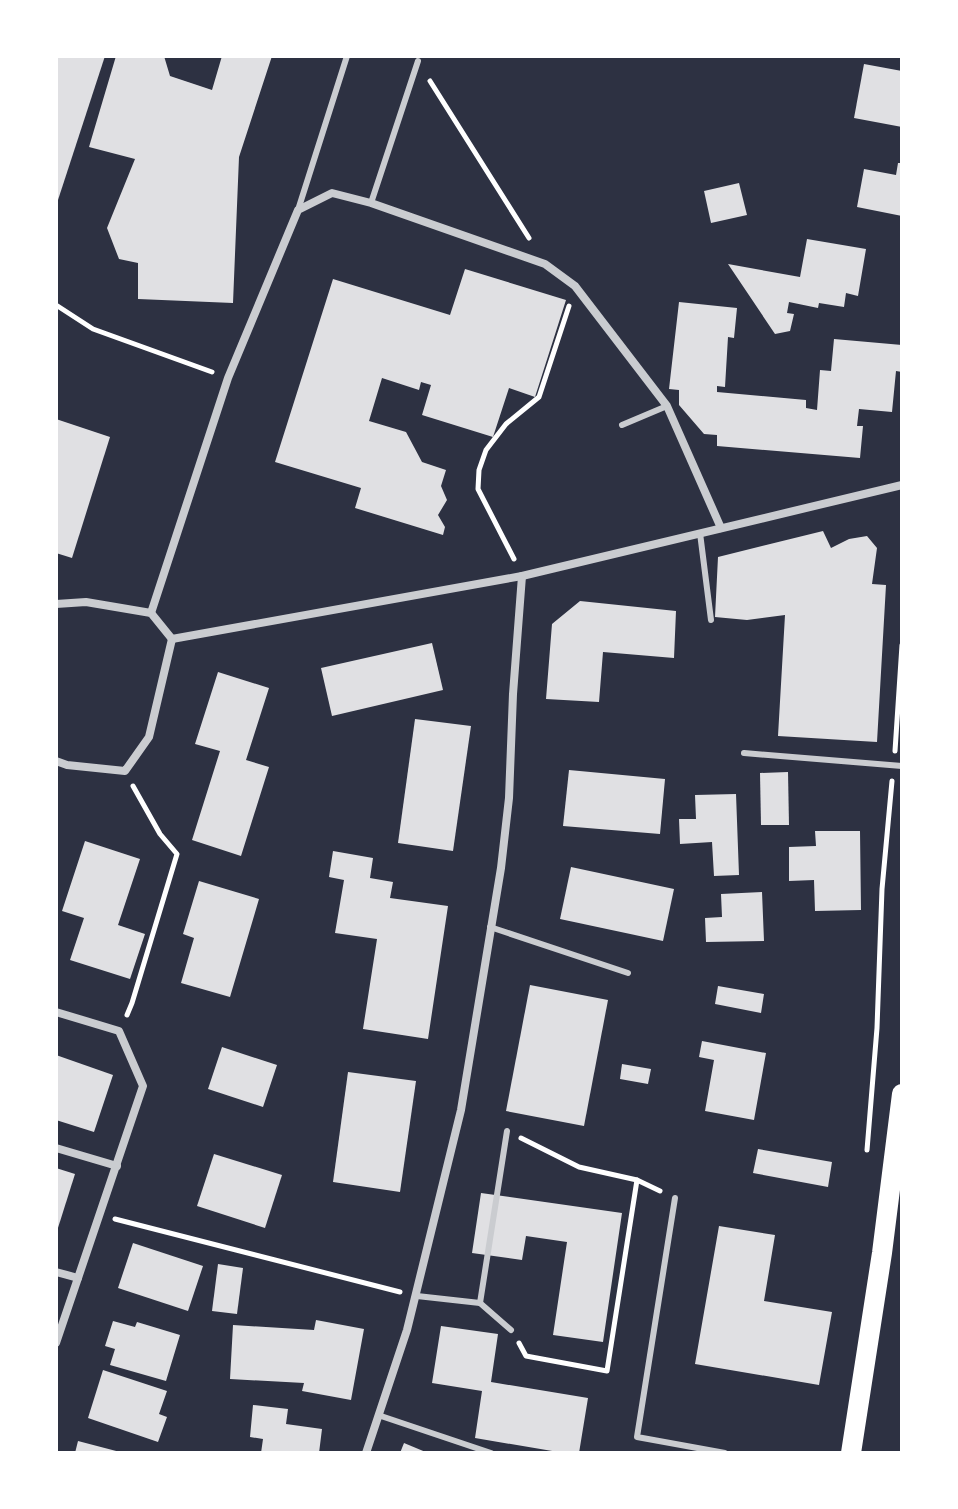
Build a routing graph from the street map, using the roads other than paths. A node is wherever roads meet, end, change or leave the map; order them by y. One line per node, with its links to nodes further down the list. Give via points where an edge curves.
1 (347, 56): 4 (lane)
2 (418, 61): 3 (lane)
3 (371, 203): 4 (street, via 332,193); 5 (street, via 545,264 575,286)
4 (298, 210): 12 (street, via 228,378)
5 (667, 406): 6 (lane); 8 (street)
6 (622, 425)
7 (902, 485): 8 (street)
8 (721, 528): 9 (street)
9 (700, 533): 10 (street); 13 (lane)
10 (522, 576): 14 (street); 18 (street, via 509,798)
11 (56, 604): 12 (street, via 86,602)
12 (151, 613): 14 (street)
13 (711, 620)
14 (172, 639): 16 (street, via 149,737 125,771)
15 (744, 753): 17 (lane)
16 (56, 761)
17 (902, 766)
18 (490, 927): 19 (lane); 28 (street, via 461,1110)
19 (628, 973)
20 (56, 1012): 24 (street, via 119,1031 143,1086)
21 (902, 1094): 36 (main road)
22 (507, 1131): 29 (lane)
23 (56, 1148): 24 (street)
24 (117, 1166): 27 (street)
25 (675, 1198): 35 (lane, via 637,1437)
26 (56, 1272): 27 (street)
27 (78, 1278): 31 (street)
28 (417, 1296): 29 (lane); 32 (street)
29 (480, 1303): 30 (lane)
30 (511, 1330)
31 (56, 1343)
32 (378, 1415): 33 (street); 34 (lane)
33 (366, 1453)
34 (491, 1453)
35 (725, 1453)
36 (851, 1453)

